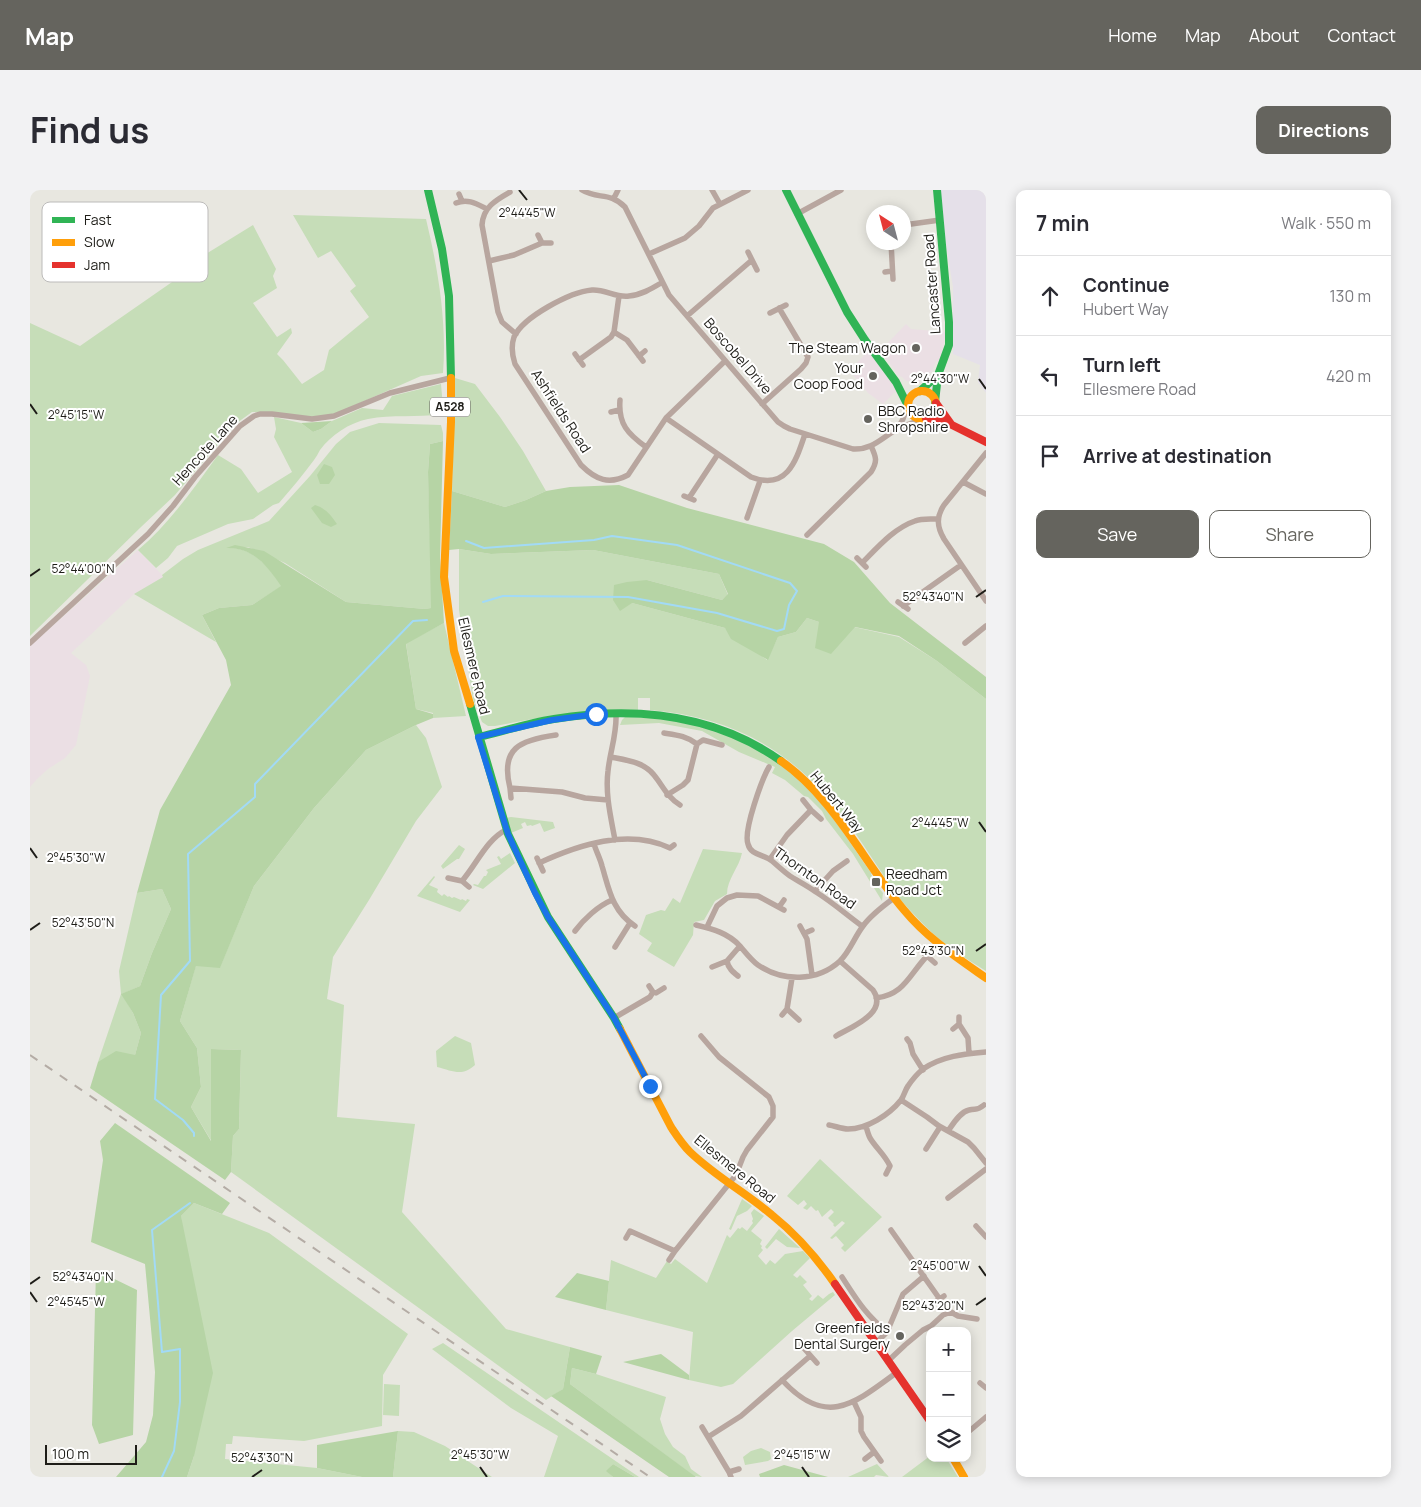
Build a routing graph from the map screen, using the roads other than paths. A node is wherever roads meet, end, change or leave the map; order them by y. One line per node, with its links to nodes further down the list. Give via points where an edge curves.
1 (428, 190): 41 (main road, Ellesmere Road / A528, via 449,296)
2 (582, 190): 11 (street)
3 (618, 190): 11 (street)
4 (712, 190): 12 (street)
5 (748, 190): 12 (street)
6 (786, 190): 14 (main road)
7 (841, 190): 14 (street)
8 (938, 190): 15 (main road, Lancaster Road)
9 (510, 192): 13 (street)
10 (459, 194): 13 (street, via 459,202 478,204)
11 (614, 198): 22 (street, Boscobel Drive, via 624,207)
12 (720, 204): 22 (street, via 685,238)
13 (487, 210): 24 (street, via 482,225)
14 (797, 214): 42 (main road, via 847,312)
15 (940, 220): 16 (street); 40 (main road, Lancaster Road, via 949,345)
16 (911, 224)
17 (538, 235): 18 (street)
18 (542, 243): 19 (street); 24 (street)
19 (551, 243)
20 (891, 250): 26 (street)
21 (748, 252): 23 (street)
22 (649, 254): 29 (street, Boscobel Drive)
23 (752, 260): 25 (street); 34 (street)
24 (489, 261): 36 (street, via 498,312 502,322)
25 (757, 270)
26 (892, 271): 27 (street); 28 (street)
27 (885, 272)
28 (893, 280)
29 (661, 283): 30 (street, via 636,295); 34 (street, Boscobel Drive)
30 (619, 296): 35 (street); 36 (street, via 601,290 574,294 541,312)
31 (786, 305): 32 (street)
32 (779, 308): 33 (street); 46 (street, via 808,357 802,369)
33 (770, 312)
34 (687, 316): 38 (street, Boscobel Drive)
35 (614, 332): 37 (street, via 627,340 641,358); 39 (street, via 577,357)
36 (516, 334): 57 (street, Ashfields Road, via 512,345 515,364 589,473 600,479 619,480 628,475)
37 (645, 351)
38 (725, 361): 46 (street, Boscobel Drive); 50 (street, Ashfields Road)
39 (583, 365)
40 (938, 375): 43 (main road, Lancaster Road); 45 (main road, Lancaster Road)
41 (450, 378): 73 (street, Hencote Lane, via 390,393 334,416 312,419 272,414 254,416 240,426 148,534); 77 (main road, Ellesmere Road / A528, via 444,576 454,651)
42 (896, 382): 43 (main road); 47 (main road)
43 (920, 391): 45 (main road, via 932,395); 47 (main road, via 911,395)
44 (620, 400): 48 (street)
45 (936, 402): 51 (main road, via 934,412); 52 (main road)
46 (762, 404): 54 (street, Boscobel Drive, via 784,426)
47 (907, 405): 51 (main road, via 912,415); 53 (street)
48 (619, 410): 49 (street); 57 (street, via 625,427)
49 (611, 412)
50 (666, 418): 57 (street, Ashfields Road); 59 (street)
51 (926, 419): 52 (main road); 53 (street)
52 (951, 424): 55 (main road)
53 (896, 429): 56 (street)
54 (805, 434): 56 (street, Boscobel Drive, via 852,449); 60 (street, via 792,468 778,478)
55 (986, 442)
56 (871, 446): 66 (street, via 876,458 871,472 815,532)
57 (646, 447)
58 (986, 453): 61 (street)
59 (718, 454): 60 (street); 63 (street)
60 (760, 481): 64 (street, via 753,512)
61 (964, 482): 62 (street); 65 (street, via 939,512)
62 (986, 494)
63 (689, 498)
64 (747, 518)
65 (938, 519): 67 (street, via 921,519 904,526); 68 (street, via 940,532)
66 (807, 535)
67 (862, 562)
68 (961, 565): 69 (street); 70 (street)
69 (986, 601)
70 (903, 605)
71 (986, 626): 72 (street)
72 (964, 642)
73 (30, 643)
74 (616, 714): 77 (main road, Hubert Way, via 552,720); 80 (street); 101 (main road, Hubert Way, via 648,713 694,720 725,729 769,752 818,794)
75 (664, 734): 78 (street, via 684,736)
76 (556, 736): 82 (street, via 520,744 514,750 507,767)
77 (478, 737): 90 (main road, Ellesmere Road / A528)
78 (697, 744): 79 (street, via 703,740); 83 (street, via 688,780)
79 (722, 745)
80 (611, 757): 83 (street, via 648,769); 85 (street)
81 (769, 767): 94 (street, Thornton Road, via 758,792 747,840 754,853)
82 (510, 788): 84 (street); 85 (street)
83 (668, 795): 87 (street)
84 (511, 798)
85 (608, 800): 91 (street)
86 (803, 800): 88 (street)
87 (680, 805)
88 (811, 810): 89 (street); 94 (street)
89 (821, 820)
90 (506, 830): 98 (street, via 493,839); 128 (main road, Ellesmere Road / A528, via 548,917)
91 (615, 840): 92 (street); 93 (street, via 647,840 670,848)
92 (594, 844): 96 (street, via 538,861); 102 (street)
93 (674, 845)
94 (770, 859): 100 (street, Thornton Road, via 788,875)
95 (847, 861): 100 (street)
96 (543, 871)
97 (448, 878): 98 (street)
98 (462, 881): 99 (street)
99 (469, 887)
100 (815, 891): 106 (street, Thornton Road)
101 (894, 898): 106 (street); 122 (main road, Hubert Way, via 942,948)
102 (612, 900): 108 (street); 112 (street, via 633,924)
103 (784, 900): 107 (street, via 781,909 758,896 732,896 717,906)
104 (696, 925): 107 (street)
105 (800, 926): 110 (street)
106 (862, 926): 116 (street)
107 (707, 927): 111 (street, via 725,934)
108 (574, 928)
109 (812, 930): 110 (street)
110 (805, 933): 119 (street)
111 (740, 946): 115 (street); 121 (street, via 762,968)
112 (615, 947)
113 (919, 949): 114 (street)
114 (926, 956): 117 (street); 124 (street, via 898,991)
115 (727, 961): 118 (street); 120 (street)
116 (840, 961): 119 (street); 124 (street, via 873,990)
117 (935, 963)
118 (712, 967)
119 (812, 975): 121 (street)
120 (738, 976)
121 (792, 978): 125 (street)
122 (986, 978)
123 (664, 988): 128 (street, via 656,993 651,989 650,997)
124 (876, 998): 133 (street, via 876,1006 868,1018)
125 (787, 1009): 126 (street); 129 (street)
126 (782, 1015)
127 (959, 1017): 130 (street)
128 (614, 1018): 148 (main road, Ellesmere Road / A528, via 681,1142)
129 (799, 1020)
130 (959, 1024): 131 (street); 136 (street, via 968,1038)
131 (953, 1029)
132 (701, 1036): 148 (street, via 719,1057 769,1097 774,1111 773,1117 743,1156)
133 (836, 1036)
134 (910, 1041): 137 (street, via 913,1054)
135 (986, 1052): 136 (street)
136 (969, 1053): 137 (street, via 941,1060)
137 (923, 1070): 138 (street, via 908,1086)
138 (901, 1100): 141 (street); 142 (street)
139 (984, 1105): 143 (street, via 979,1113 963,1112)
140 (833, 1124): 141 (street, via 847,1129)
141 (866, 1126): 147 (street, via 870,1138 892,1166)
142 (940, 1127): 143 (street); 144 (street)
143 (948, 1131): 145 (street, via 974,1148)
144 (926, 1149)
145 (986, 1163)
146 (986, 1169): 149 (street)
147 (886, 1174)
148 (729, 1184): 156 (street); 163 (main road, Ellesmere Road / A528, via 772,1215 807,1247)
149 (948, 1198)
150 (632, 1224): 153 (street)
151 (976, 1226): 154 (street)
152 (891, 1230): 158 (street)
153 (630, 1231): 155 (street); 156 (street)
154 (986, 1237)
155 (626, 1238)
156 (676, 1251): 157 (street)
157 (669, 1260)
158 (924, 1276): 160 (street); 162 (street, via 903,1294)
159 (842, 1277): 162 (street, via 866,1314)
160 (939, 1298)
161 (977, 1319): 166 (street, via 951,1312 943,1315)
162 (887, 1332): 163 (street)
163 (876, 1343): 166 (main road, Ellesmere Road / A528)
164 (802, 1346): 165 (street)
165 (810, 1356): 167 (street); 169 (street)
166 (888, 1361): 168 (main road, Ellesmere Road / A528)
167 (817, 1363)
168 (896, 1373): 170 (street); 171 (main road, Ellesmere Road / A528)
169 (782, 1380): 170 (street, via 796,1394 817,1405 843,1406); 175 (street, via 741,1416)
170 (854, 1402): 176 (street, via 861,1431)
171 (927, 1417)
172 (986, 1417): 174 (street)
173 (702, 1427): 175 (street)
174 (971, 1430)
175 (708, 1437): 181 (street)
176 (874, 1452): 177 (street); 178 (street)
177 (865, 1459)
178 (881, 1461)
179 (955, 1462): 182 (main road)
180 (739, 1469): 181 (street)
181 (730, 1474)
182 (964, 1477)

